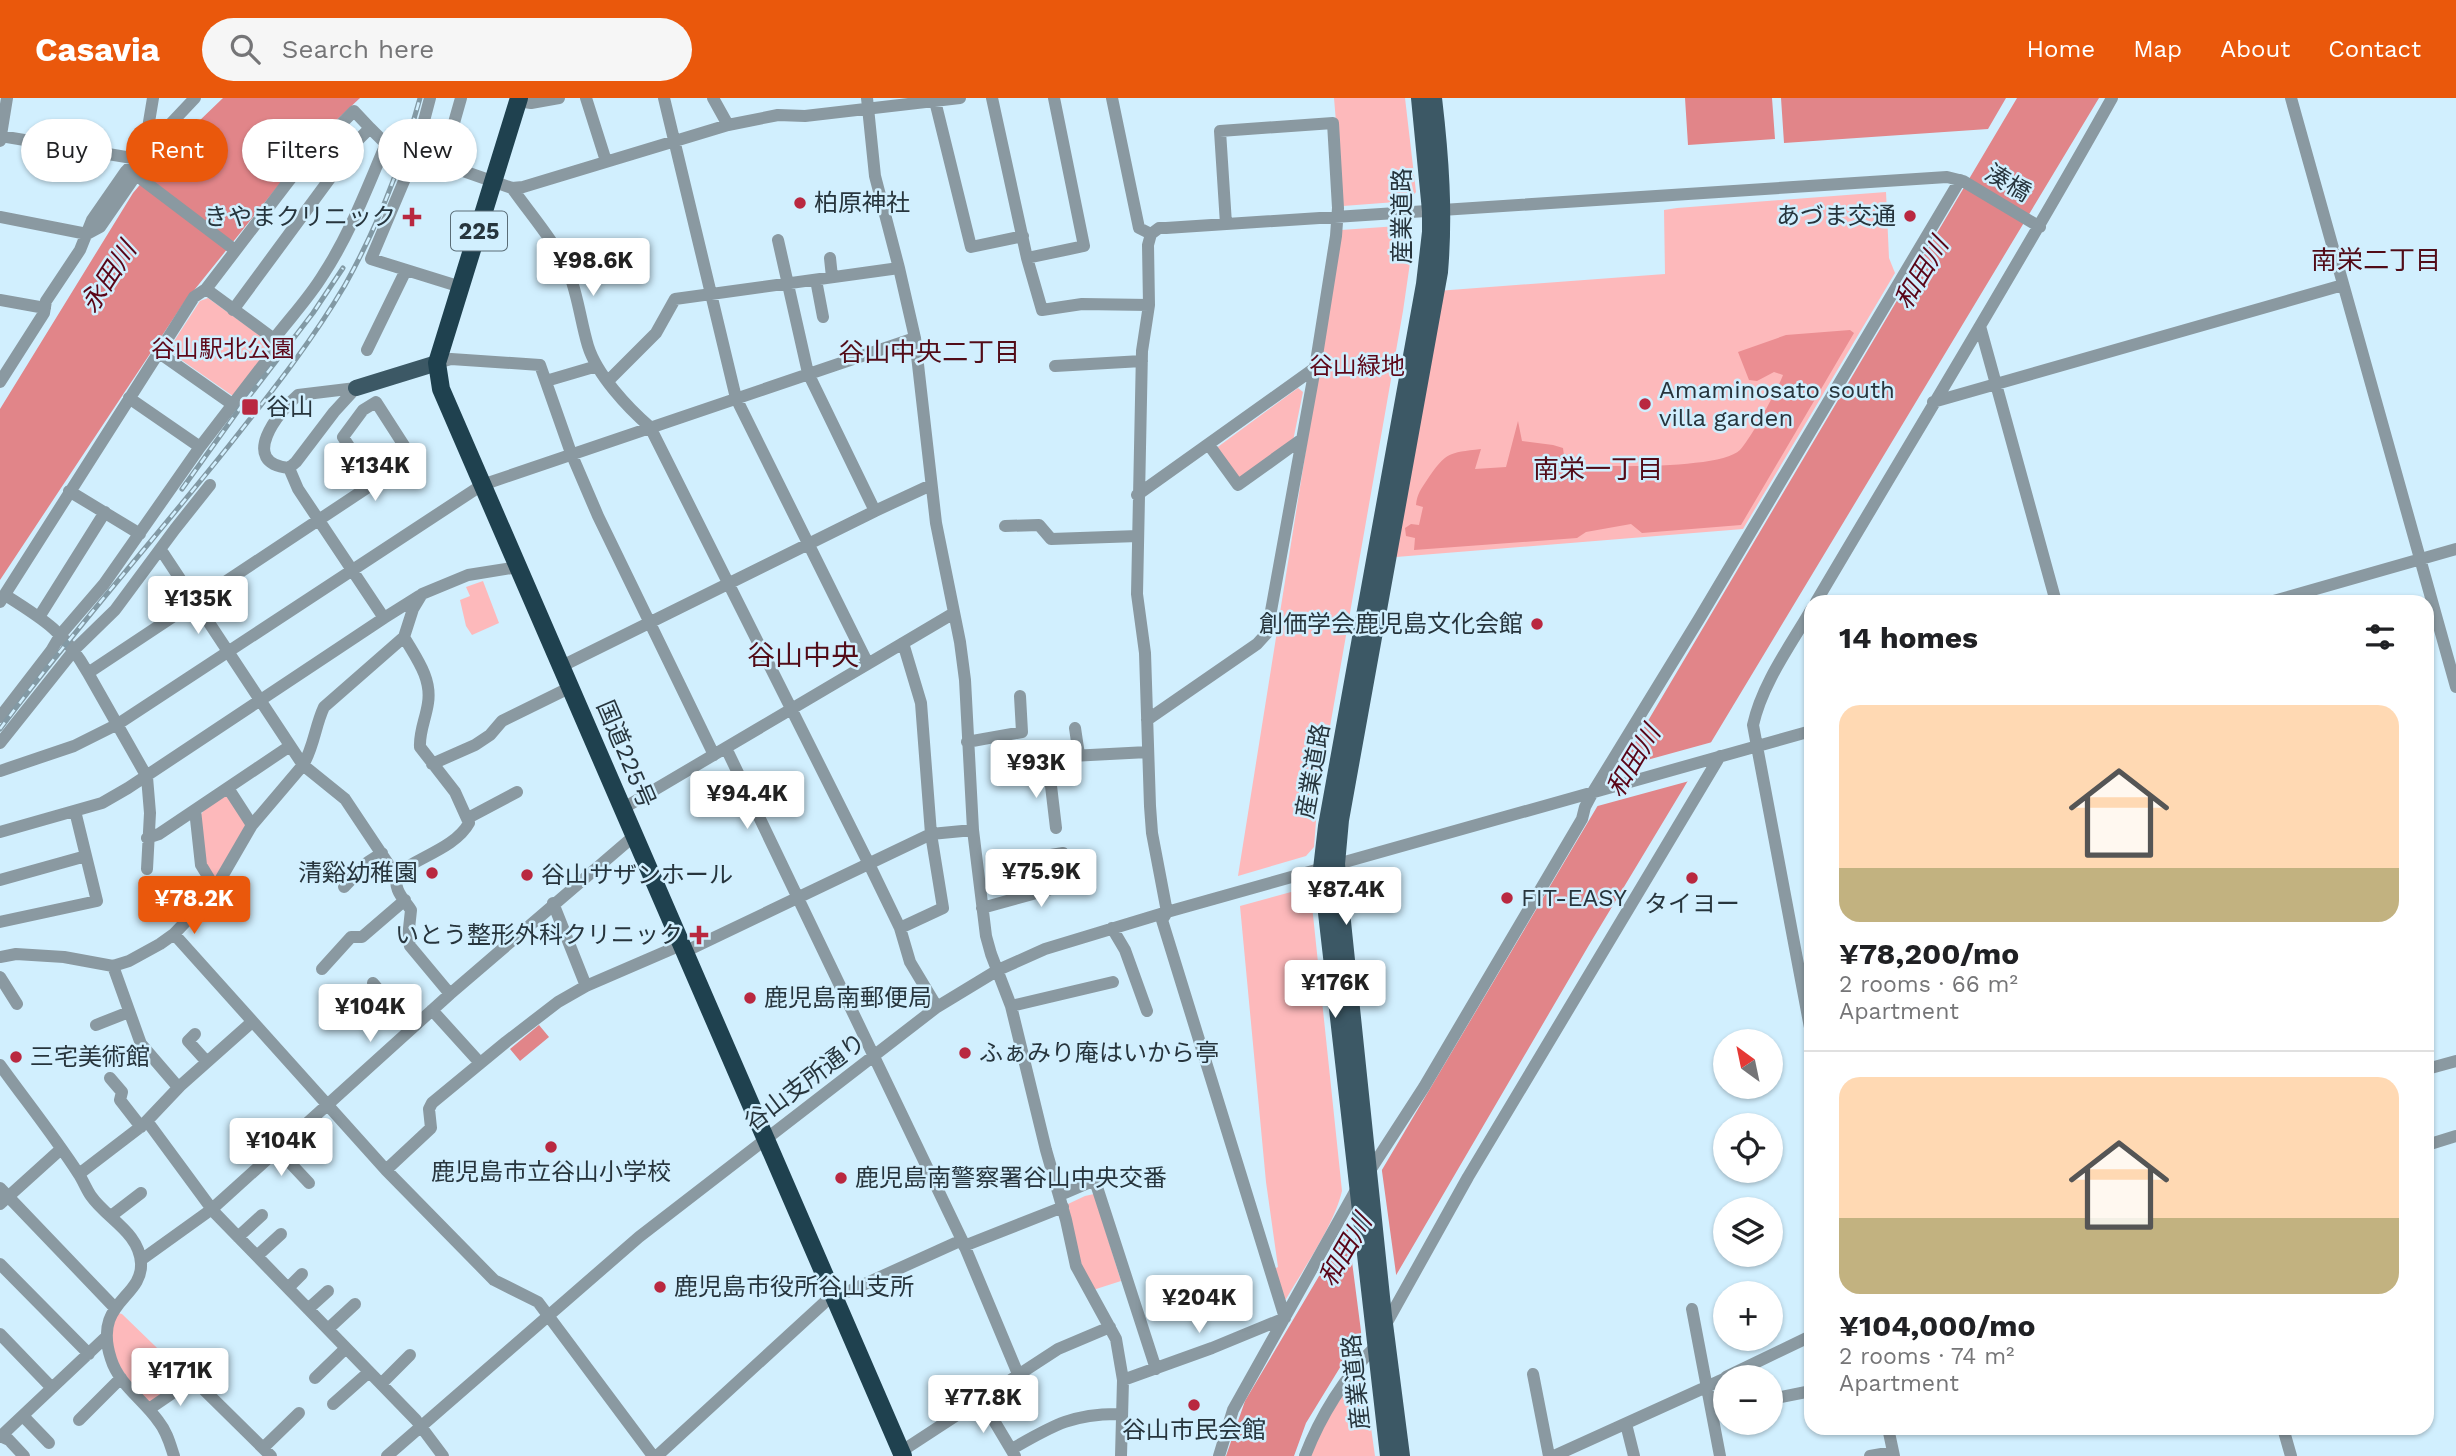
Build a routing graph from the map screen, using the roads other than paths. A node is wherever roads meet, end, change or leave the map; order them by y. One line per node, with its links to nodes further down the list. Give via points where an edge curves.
1 (8, 98): 27 (street)
2 (153, 98): 21 (street)
3 (195, 98): 22 (street)
4 (430, 98): 23 (street)
5 (461, 98): 24 (street)
6 (559, 98): 18 (street, via 531,103)
7 (586, 98): 32 (street)
8 (664, 98): 29 (street)
9 (713, 98): 25 (street)
10 (960, 98): 19 (street)
11 (992, 98): 46 (street)
12 (1054, 98): 50 (street, via 1084,246)
13 (1112, 98): 45 (street, via 1139,229)
14 (1419, 98): 39 (main road, 産業道路)
15 (1434, 98): 39 (main road, 産業道路)
16 (2112, 98): 43 (street)
17 (2291, 98): 56 (street)
18 (518, 99): 38 (highway, 国道225号 / 225)
19 (935, 102): 20 (street); 46 (street, via 971,247)
20 (868, 104): 25 (street); 51 (street, via 875,176)
21 (149, 119)
22 (175, 119)
23 (424, 119)
24 (455, 119)
25 (728, 125): 29 (street)
26 (370, 128): 28 (street); 48 (street, via 354,111 304,162); 63 (street)
27 (0, 136): 30 (street); 31 (street)
28 (378, 136)
29 (675, 140): 32 (street); 59 (street)
30 (0, 141)
31 (126, 154)
32 (606, 160): 38 (street, via 523,187)
33 (378, 163): 67 (street, via 322,278)
34 (126, 175): 44 (street)
35 (477, 176): 38 (street)
36 (1961, 180): 39 (street, via 1947,177); 43 (street, 湊橋); 157 (street)
37 (404, 182): 52 (street, via 371,259)
38 (503, 185): 57 (highway, 国道225号 / 225); 72 (street, via 566,267)
39 (1437, 211): 41 (street); 173 (main road, 産業道路, via 1440,272 1340,827)
40 (0, 217): 44 (street)
41 (1337, 218): 42 (street); 42 (street, via 1333,123 1220,131); 74 (street)
42 (1226, 224): 45 (street, via 1159,228)
43 (2036, 225): 65 (street)
44 (87, 234): 48 (street, via 100,227 136,175); 62 (street)
45 (1151, 234): 61 (street)
46 (1023, 236): 50 (street)
47 (778, 240): 55 (street)
48 (235, 250): 58 (street)
49 (830, 258): 53 (street)
50 (1027, 258): 61 (street, via 1042,310 1082,304)
51 (900, 268): 53 (street); 66 (street)
52 (407, 270): 57 (street); 68 (street)
53 (832, 277): 54 (street)
54 (816, 280): 55 (street); 64 (street)
55 (789, 284): 59 (street); 75 (street)
56 (2343, 285): 79 (street); 108 (street)
57 (461, 287): 71 (highway, 国道225号 / 225)
58 (206, 289): 63 (street); 69 (street, via 194,297)
59 (711, 294): 77 (street, via 675,299 656,333); 83 (street)
60 (0, 300): 62 (street)
61 (1149, 305): 70 (street)
62 (45, 308): 78 (street)
63 (233, 310): 67 (street)
64 (823, 317)
65 (1980, 326): 79 (street); 84 (street)
66 (915, 338): 75 (street); 96 (street)
67 (274, 339): 85 (street, via 280,343)
68 (367, 350)
69 (158, 352): 82 (street); 85 (street)
70 (1142, 361): 73 (street); 98 (street)
71 (437, 363): 76 (street, via 451,359 540,365); 80 (main road); 95 (highway, 国道225号 / 225, via 441,389)
72 (597, 366): 76 (street); 77 (street)
73 (1055, 366)
74 (1315, 368): 88 (street); 89 (street)
75 (808, 373): 83 (street); 99 (street)
76 (546, 381): 91 (street)
77 (608, 381): 87 (street)
78 (0, 382)
79 (1996, 384): 84 (street); 114 (street)
80 (356, 388): 81 (street); 86 (street)
81 (322, 392): 86 (street); 92 (street, via 298,395 267,434 268,460)
82 (129, 398): 90 (street); 97 (street)
83 (736, 398): 87 (street); 105 (street)
84 (1933, 402): 113 (street)
85 (232, 404): 90 (street)
86 (334, 412): 92 (street)
87 (650, 427): 91 (street); 111 (street)
88 (1302, 439): 89 (street, via 1238,485); 139 (street, via 1266,636)
89 (1209, 445): 98 (street)
90 (201, 447): 103 (street)
91 (571, 453): 95 (street); 124 (street)
92 (289, 468): 101 (street)
93 (373, 484): 93 (street, via 412,458 376,402 363,410 343,437); 101 (street)
94 (210, 485): 107 (street)
95 (482, 485): 109 (highway, 国道225号 / 225); 110 (street)
96 (931, 485): 99 (street); 120 (street)
97 (69, 491): 100 (street); 117 (street)
98 (1138, 495): 104 (street)
99 (875, 511): 105 (street)
100 (105, 512): 103 (street); 121 (street)
101 (319, 520): 110 (street); 118 (street)
102 (1005, 526): 104 (street, via 1039,525 1051,539)
103 (140, 534): 125 (street)
104 (1138, 536): 139 (street, via 1137,594)
105 (809, 544): 111 (street); 130 (street)
106 (2456, 549): 108 (street)
107 (161, 550): 118 (street); 128 (street, via 115,610)
108 (2421, 559): 115 (street); 116 (street)
109 (518, 567): 112 (street, via 468,575); 131 (highway, 国道225号 / 225)
110 (351, 569): 122 (street); 129 (street)
111 (729, 583): 124 (street); 137 (street)
112 (422, 594): 122 (street); 126 (street)
113 (1820, 595)
114 (2054, 595)
115 (2295, 595)
116 (2431, 595)
117 (2, 598): 121 (street)
118 (196, 601): 129 (street); 132 (street)
119 (2434, 607): 134 (street)
120 (954, 613): 127 (street); 143 (street, via 965,680)
121 (39, 617): 125 (street)
122 (384, 618): 136 (street)
123 (1804, 622): 146 (street, via 1756,712)
124 (649, 623): 131 (street); 147 (street)
125 (61, 634): 128 (street); 138 (street)
126 (404, 637): 151 (street, via 427,679 420,747); 152 (street, via 324,708)
127 (903, 643): 130 (street); 166 (street, via 921,703)
128 (75, 649): 132 (street); 144 (street)
129 (228, 652): 136 (street); 140 (street)
130 (868, 664): 137 (street)
131 (562, 666): 133 (highway, 国道225号 / 225)
132 (88, 673): 140 (street)
133 (571, 687): 151 (street, via 502,721 482,740); 158 (highway, 国道225号 / 225)
134 (2456, 687)
135 (1020, 696): 143 (street, via 1022,732)
136 (261, 701): 145 (street); 154 (street)
137 (792, 708): 147 (street); 172 (street)
138 (0, 717)
139 (1147, 720): 148 (street)
140 (118, 724): 153 (street, via 74,746); 154 (street)
141 (1075, 728): 149 (street)
142 (1804, 733): 146 (street, 谷山支所通り)
143 (967, 742): 164 (street)
144 (0, 743)
145 (290, 746): 152 (street); 155 (street)
146 (1756, 746): 150 (street, 谷山支所通り); 198 (street)
147 (720, 752): 158 (street); 179 (street)
148 (1148, 752): 149 (street); 183 (street, via 1152,833)
149 (1079, 755): 163 (street, via 1062,758 1049,769)
150 (1717, 757): 157 (street, 谷山支所通り); 253 (street)
151 (432, 764): 161 (street, via 455,792)
152 (303, 765): 162 (street); 169 (street, via 345,799)
153 (0, 771)
154 (147, 777): 160 (street, via 102,803); 168 (street)
155 (228, 788): 159 (street); 162 (street)
156 (517, 792): 161 (street)
157 (1593, 792): 173 (street, 谷山支所通り); 226 (street, via 1575,830)
158 (622, 809): 167 (highway, 国道225号 / 225)
159 (195, 810): 168 (street); 178 (street, via 201,865)
160 (75, 811): 165 (street); 171 (street)
161 (468, 818): 175 (street, via 461,834)
162 (252, 825): 178 (street)
163 (1056, 828)
164 (973, 830): 166 (street, via 951,825); 182 (street)
165 (0, 832)
166 (932, 834): 172 (street); 185 (street, via 943,908)
167 (634, 836): 181 (street); 188 (highway, 国道225号 / 225)
168 (148, 838): 174 (street)
169 (382, 853): 175 (street); 177 (street)
170 (1062, 853): 182 (street, via 1045,856 1051,888)
171 (86, 856): 176 (street); 184 (street, via 97,901)
172 (869, 864): 179 (street); 185 (street)
173 (1329, 866): 183 (street, 谷山支所通り); 226 (main road, 産業道路); 230 (main road, 産業道路)
174 (147, 869)
175 (398, 873): 180 (street, via 395,886)
176 (0, 880)
177 (344, 887)
178 (215, 888): 187 (street)
179 (798, 898): 188 (street); 209 (street)
180 (405, 901): 191 (street, via 362,937 351,937); 197 (street, via 411,910 410,946)
181 (553, 904): 196 (street); 197 (street)
182 (982, 908): 192 (street, via 990,954)
183 (1167, 912): 186 (street, 谷山支所通り); 250 (street, via 1164,925)
184 (0, 922)
185 (900, 928): 201 (street, via 910,962)
186 (1112, 929): 192 (street, 谷山支所通り, via 1045,949); 203 (street, via 1125,950)
187 (174, 934): 190 (street); 205 (street)
188 (682, 948): 196 (street); 220 (highway, 国道225号 / 225)
189 (0, 957): 190 (street, via 64,957)
190 (113, 966): 204 (street)
191 (322, 969)
192 (998, 970): 200 (street); 201 (street, 谷山支所通り)
193 (0, 977): 199 (street)
194 (1113, 982): 200 (street)
195 (373, 983): 207 (street)
196 (586, 986): 212 (street, via 533,1020)
197 (450, 994): 202 (street)
198 (1804, 996)
199 (18, 1004)
200 (1011, 1006): 231 (street)
201 (937, 1007): 209 (street, 谷山支所通り)
202 (432, 1010): 207 (street); 212 (street)
203 (1147, 1011)
204 (129, 1012): 206 (street); 216 (street, via 144,1049)
205 (252, 1022): 211 (street); 217 (street)
206 (96, 1025)
207 (411, 1029): 217 (street)
208 (188, 1040): 211 (street)
209 (873, 1056): 220 (street, 谷山支所通り); 237 (street)
210 (2456, 1061): 214 (street)
211 (206, 1062): 216 (street)
212 (480, 1063): 224 (street, via 432,1103 431,1128)
213 (0, 1065): 222 (street)
214 (2434, 1067)
215 (110, 1078): 218 (street, via 122,1092 120,1100)
216 (178, 1087): 218 (street)
217 (327, 1105): 223 (street); 224 (street)
218 (144, 1124): 225 (street); 232 (street)
219 (2456, 1136): 221 (street)
220 (765, 1139): 244 (highway, 国道225号 / 225); 249 (street, 谷山支所通り)
221 (2434, 1143)
222 (61, 1149): 225 (street); 229 (street)
223 (278, 1150): 227 (street); 232 (street)
224 (386, 1170): 249 (street, via 494,1280 530,1296)
225 (79, 1174): 234 (street, via 90,1196)
226 (1370, 1176): 253 (main road, 産業道路)
227 (309, 1183)
228 (141, 1193): 234 (street)
229 (3, 1196): 246 (street)
230 (1357, 1196): 250 (street); 253 (main road, 産業道路)
231 (1061, 1201): 237 (street); 251 (street, via 1076,1266); 261 (street, via 1088,1183 1097,1187)
232 (212, 1209): 236 (street); 239 (street)
233 (262, 1215): 236 (street)
234 (111, 1216): 239 (street, via 129,1232)
235 (281, 1234): 238 (street)
236 (238, 1237): 238 (street)
237 (963, 1243): 244 (street); 263 (street)
238 (257, 1256): 242 (street)
239 (141, 1260): 246 (street, via 138,1278)
240 (2, 1269): 258 (street)
241 (302, 1274): 242 (street)
242 (288, 1288): 247 (street)
243 (328, 1291): 247 (street)
244 (833, 1298): 295 (street); 296 (highway, 国道225号 / 225)
245 (355, 1304): 252 (street)
246 (117, 1307): 255 (street, via 110,1316)
247 (308, 1308): 252 (street)
248 (1692, 1309): 270 (street)
249 (548, 1314): 282 (street, 谷山支所通り); 295 (street)
250 (1285, 1318): 261 (street); 298 (street, via 1233,1410)
251 (1110, 1327): 263 (street, via 1058,1349); 267 (street)
252 (328, 1329): 257 (street)
253 (1380, 1330): 299 (street, via 1314,1432); 300 (main road, 産業道路); 301 (main road, 産業道路)
254 (0, 1334): 271 (street)
255 (106, 1338): 258 (street); 265 (street)
256 (1804, 1339): 260 (street)
257 (346, 1348): 262 (street); 266 (street)
258 (89, 1354): 271 (street)
259 (410, 1355): 268 (street)
260 (1751, 1365)
261 (1156, 1369): 267 (street)
262 (369, 1372): 268 (street); 275 (street)
263 (1018, 1374): 274 (street)
264 (1533, 1374): 302 (street)
265 (121, 1378): 276 (street); 280 (street)
266 (315, 1378)
267 (1123, 1380): 278 (street)
268 (381, 1384): 282 (street)
269 (1713, 1384): 270 (street)
270 (1707, 1387): 281 (street); 305 (street, via 1718,1410)
271 (52, 1388): 279 (street)
272 (1804, 1392): 273 (street)
273 (1783, 1397)
274 (981, 1399): 289 (street); 296 (street, via 908,1447)
275 (332, 1404)
276 (149, 1409): 287 (street); 288 (street, via 193,1379)
277 (299, 1413): 288 (street)
278 (1121, 1414): 289 (street, via 1095,1413 1052,1426); 297 (street)
279 (23, 1416): 285 (street); 286 (street)
280 (79, 1420)
281 (1626, 1424): 303 (street); 304 (street)
282 (421, 1425): 293 (street, 谷山支所通り); 294 (street)
283 (1889, 1435): 290 (street)
284 (2285, 1435): 307 (street)
285 (0, 1437): 291 (street)
286 (48, 1443)
287 (172, 1451): 292 (street)
288 (267, 1452)
289 (1013, 1452)
290 (1893, 1454): 306 (street)
291 (24, 1456)
292 (159, 1456)
293 (387, 1456)
294 (443, 1456)
295 (655, 1456)
296 (902, 1456)
297 (1121, 1456)
298 (1219, 1456)
299 (1305, 1456)
300 (1388, 1456)
301 (1402, 1456)
302 (1549, 1456)
303 (1554, 1456)
304 (1634, 1456)
305 (1720, 1456)
306 (1870, 1456)
307 (2291, 1456)

